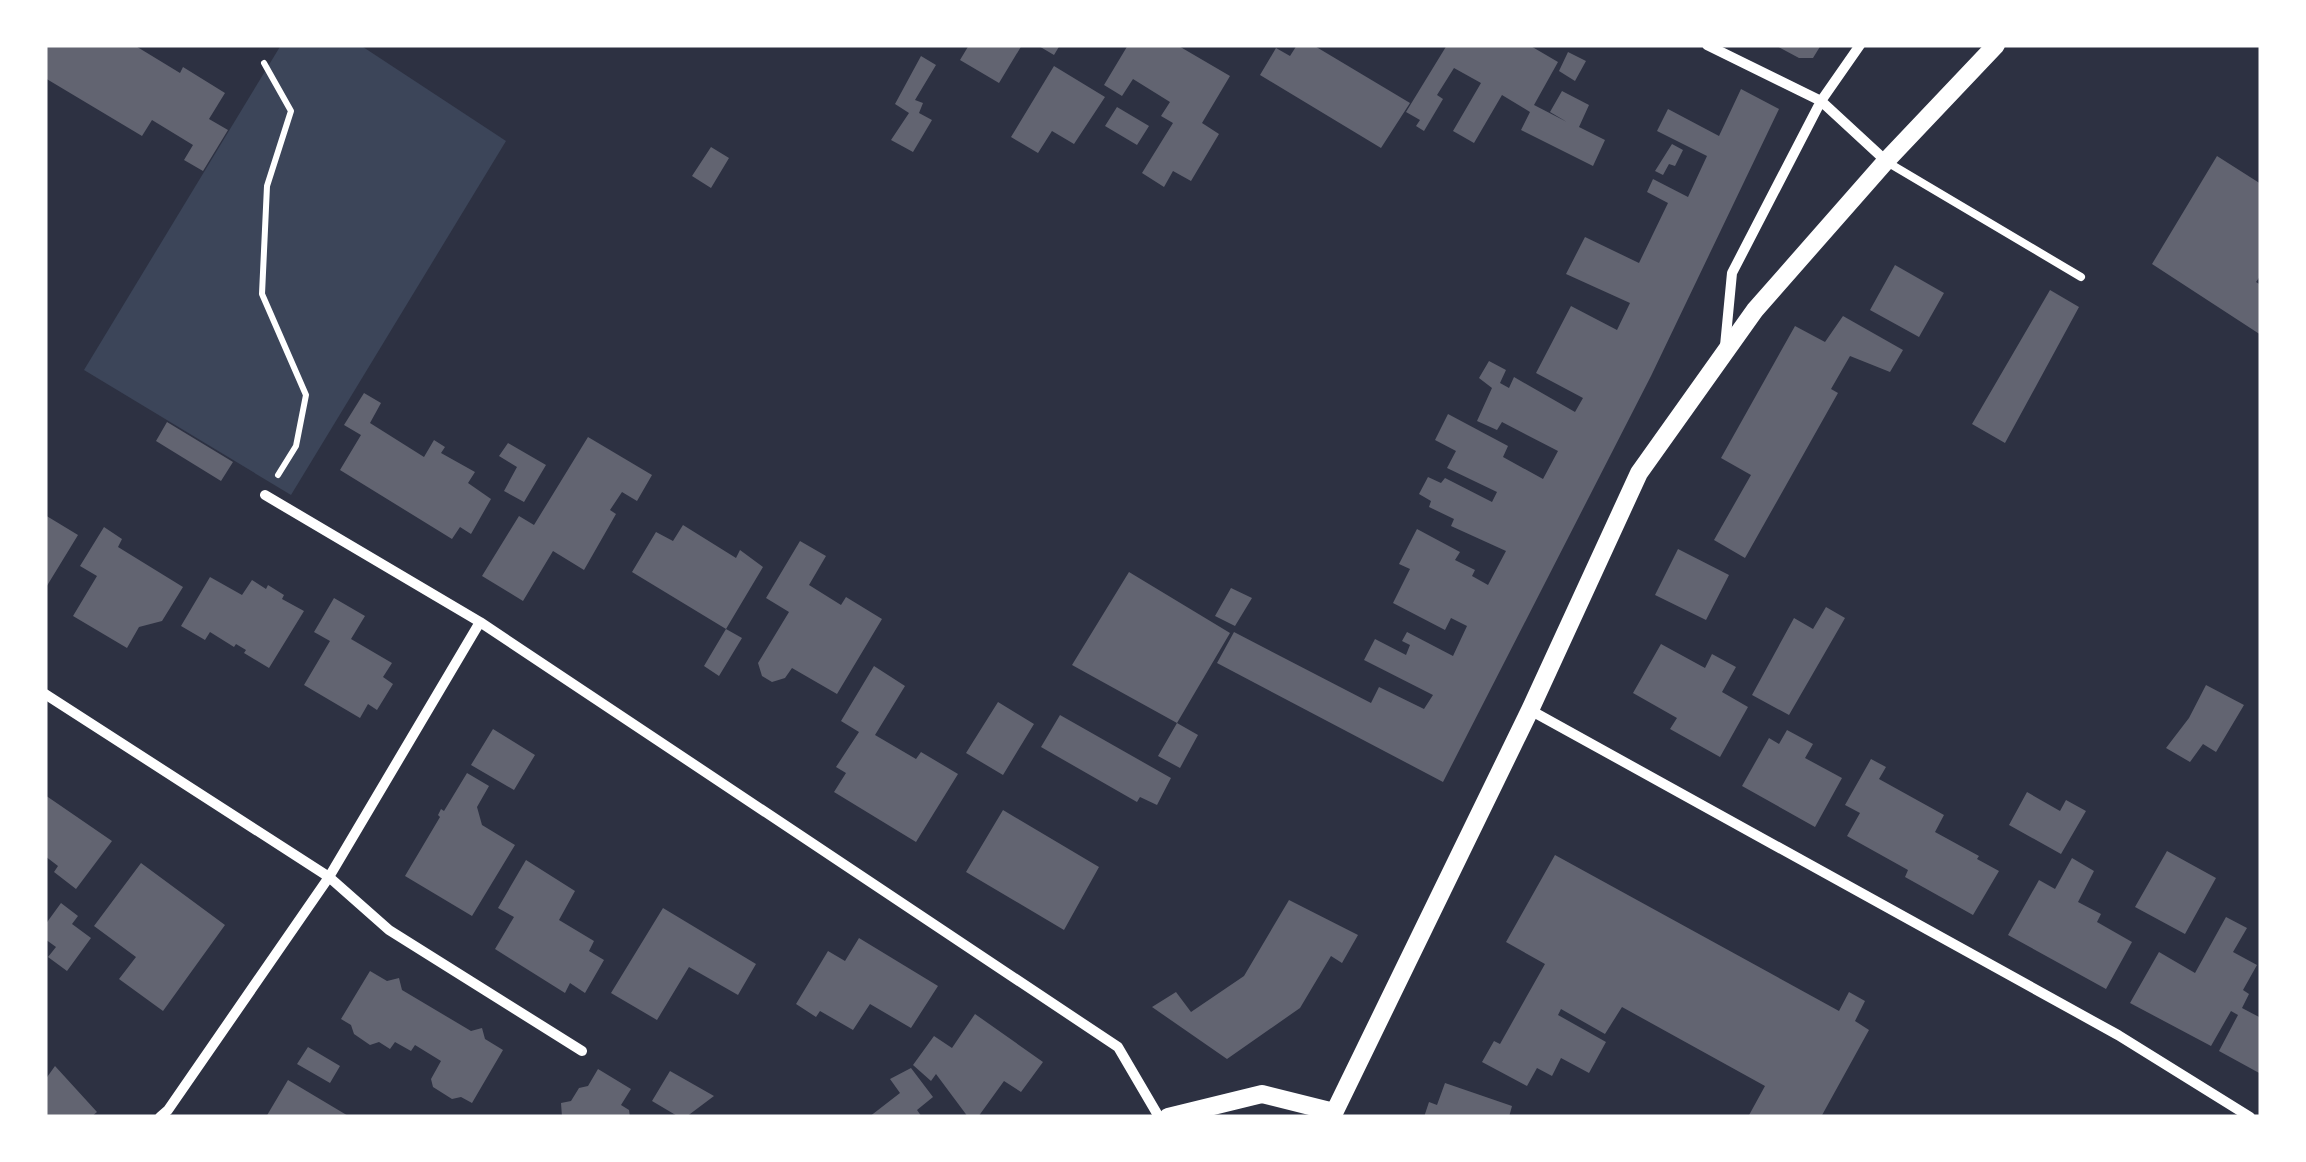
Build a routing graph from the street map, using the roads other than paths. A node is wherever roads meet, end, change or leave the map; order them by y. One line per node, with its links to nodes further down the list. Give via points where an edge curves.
1 (1707, 45): 4 (street)
2 (1860, 45): 4 (street)
3 (1996, 45): 5 (street)
4 (1821, 101): 5 (street); 7 (street, via 1732,273)
5 (1886, 162): 6 (lane); 7 (street)
6 (2082, 277)
7 (1725, 352): 11 (street, via 1639,473)
8 (265, 496): 9 (street)
9 (480, 622): 12 (street); 16 (street, via 1118,1046)
10 (45, 694): 12 (street)
11 (1530, 710): 14 (street); 18 (street, via 2118,1035)
12 (329, 877): 13 (street, via 389,930); 15 (street)
13 (582, 1051)
14 (1333, 1114): 17 (street, via 1262,1094)
15 (160, 1117)
16 (1159, 1117)
17 (1168, 1117)
18 (2250, 1117)

